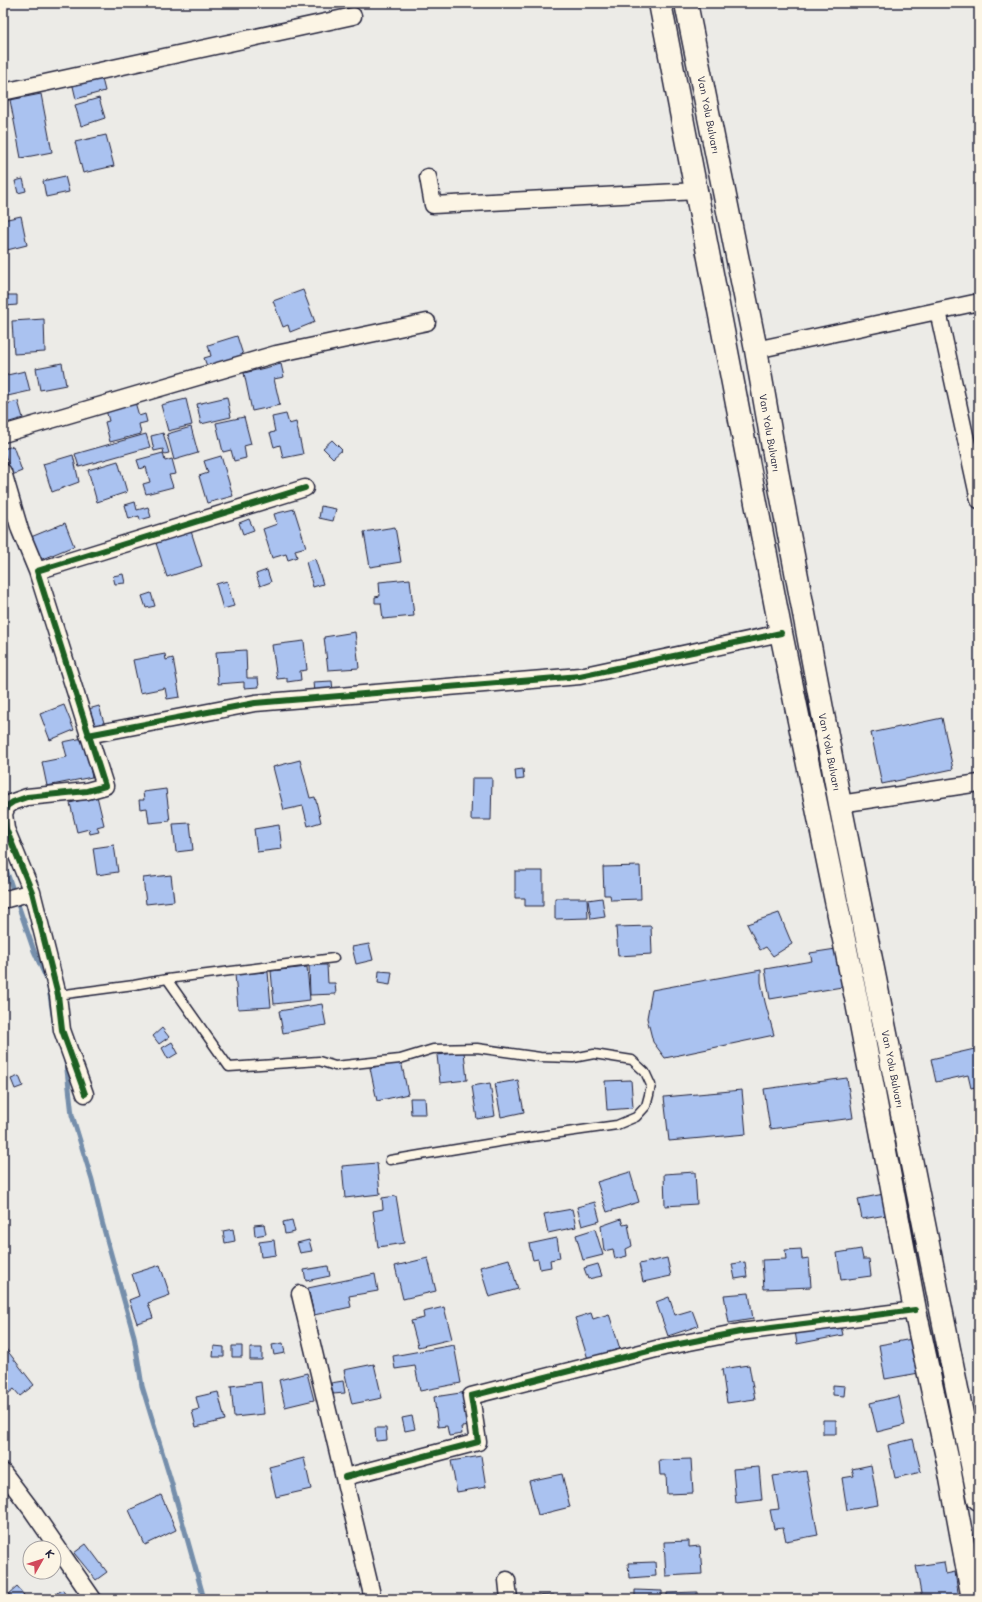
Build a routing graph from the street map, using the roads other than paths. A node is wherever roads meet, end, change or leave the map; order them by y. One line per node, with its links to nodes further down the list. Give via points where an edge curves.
1 (660, 3): 6 (main road)
2 (686, 3): 10 (main road, Van Yolu Bulvarı)
3 (353, 16): 4 (street)
4 (3, 92)
5 (428, 177): 6 (street, via 433,205)
6 (696, 191): 16 (main road)
7 (979, 302): 8 (street)
8 (938, 311): 10 (street); 14 (street)
9 (427, 322): 11 (street, via 276,354)
10 (756, 350): 19 (main road, Van Yolu Bulvarı)
11 (3, 434)
12 (3, 472): 15 (street, via 20,530)
13 (305, 488): 15 (street)
14 (979, 500)
15 (37, 571): 17 (street)
16 (781, 633): 17 (street, via 580,676 255,703); 29 (main road, via 858,1003)
17 (88, 734): 20 (street, via 105,786 87,791 27,797 13,802 7,806 4,814)
18 (979, 782): 19 (street)
19 (840, 804): 32 (main road, Van Yolu Bulvarı)
20 (4, 829): 21 (street)
21 (32, 892): 22 (street); 25 (street)
22 (6, 899)
23 (334, 958): 24 (lane)
24 (167, 979): 25 (lane); 27 (lane, via 229,1067 319,1061 335,1066 400,1059 433,1049 476,1048 540,1056 573,1058 594,1054 632,1060 645,1072 651,1085 646,1106 636,1117 617,1125)
25 (58, 995): 26 (street, via 62,1030)
26 (85, 1094)
27 (390, 1160)
28 (300, 1294): 31 (street)
29 (916, 1310): 31 (street, via 717,1336 471,1396 478,1442); 37 (main road)
30 (3, 1472): 34 (street)
31 (345, 1477): 35 (street)
32 (979, 1499)
33 (507, 1580): 36 (street)
34 (93, 1599)
35 (373, 1599)
36 (509, 1599)
37 (973, 1599)

